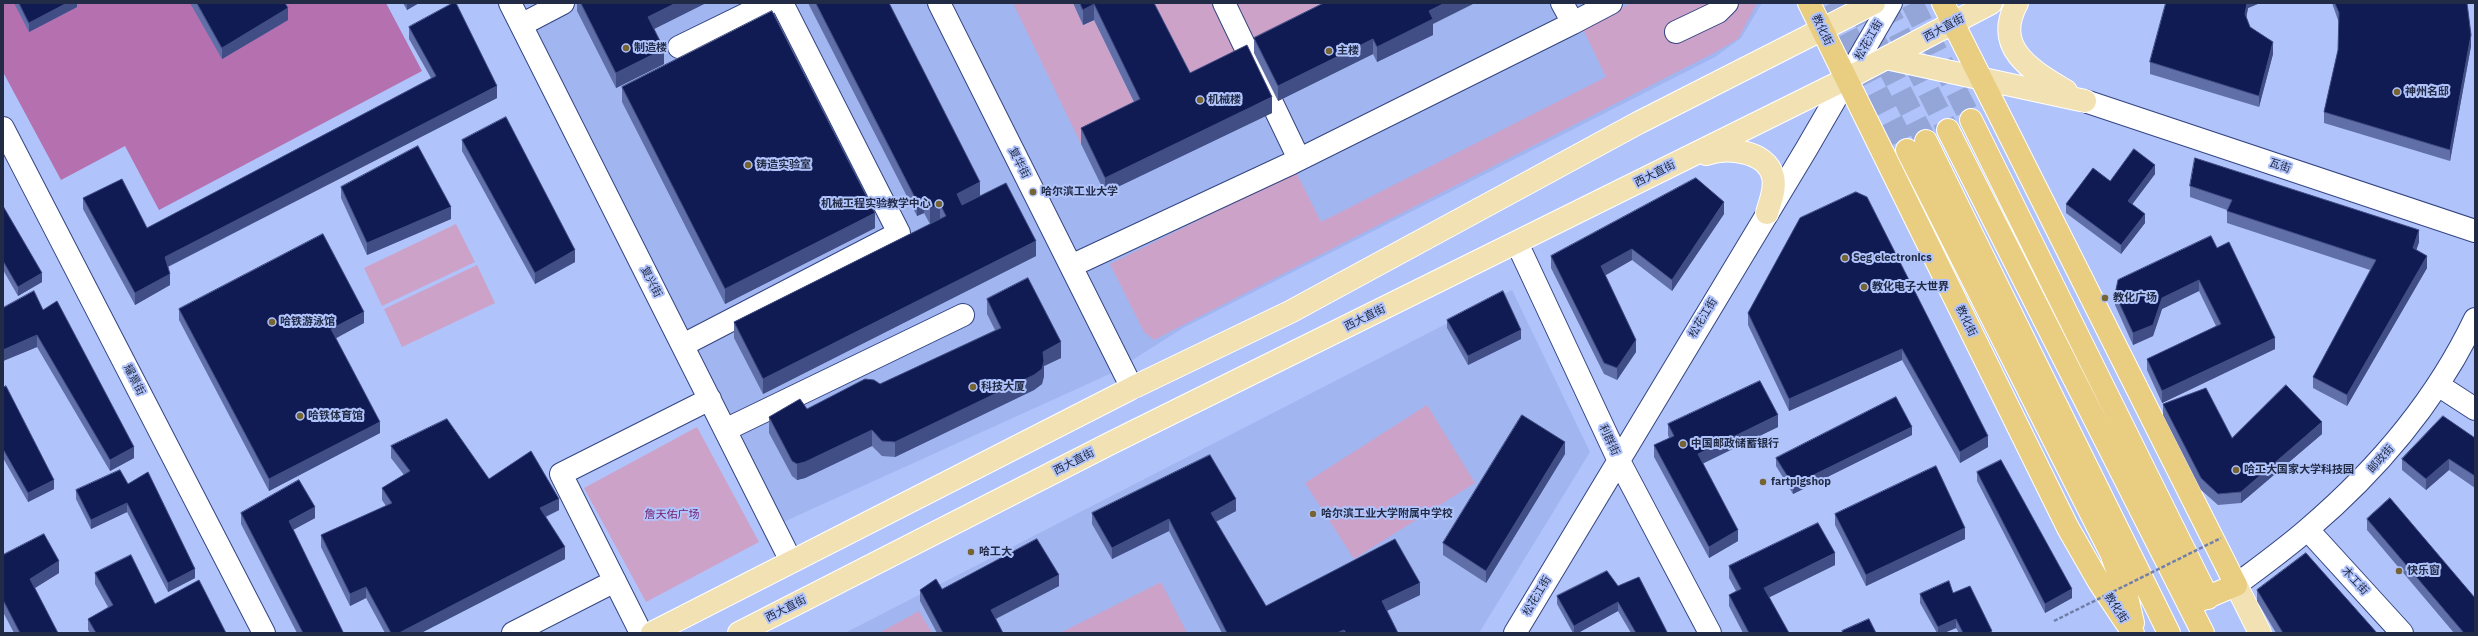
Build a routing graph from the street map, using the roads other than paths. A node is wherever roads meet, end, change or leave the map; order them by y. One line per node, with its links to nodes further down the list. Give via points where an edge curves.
1 (510, 3): 18 (street, 复兴街)
2 (563, 3): 18 (street)
3 (769, 3): 21 (street)
4 (782, 3): 37 (street, via 899,233)
5 (939, 3): 34 (street, 复华街)
6 (1224, 3): 29 (street)
7 (1562, 3): 16 (street)
8 (1611, 3): 16 (street)
9 (1727, 3): 20 (street, via 1718,12)
10 (1809, 3): 19 (highway, 教化街)
11 (1874, 3): 19 (main road)
12 (1891, 3): 24 (street, 松花江街)
13 (1942, 3): 17 (highway)
14 (1991, 3): 17 (main road, 西大直街)
15 (2017, 3): 25 (main road, via 2009,30 2021,61 2044,78)
16 (1573, 23): 29 (street)
17 (1954, 23): 22 (main road, 西大直街); 23 (highway)
18 (521, 25): 37 (street, 复兴街)
19 (1822, 29): 24 (highway, 教化街); 39 (main road, via 1638,123 1290,312)
20 (1676, 32)
21 (679, 47)
22 (1886, 58): 23 (main road); 24 (main road, 西大直街)
23 (1982, 78): 25 (main road); 47 (highway)
24 (1846, 79): 30 (main road, 西大直街); 31 (street, 松花江街); 57 (highway, 教化街, via 2068,528 2099,582)
25 (2085, 101): 32 (street, 瓦街)
26 (1971, 120): 48 (highway)
27 (1948, 130): 48 (highway)
28 (4, 132): 51 (street, 耀景街)
29 (1299, 159): 34 (street)
30 (1669, 166): 31 (main road, via 1715,151 1737,150 1750,155 1770,168 1773,178); 33 (main road, 西大直街)
31 (1767, 214): 43 (street, 松花江街)
32 (2475, 231)
33 (1517, 243): 43 (street, 利群街); 50 (main road, 西大直街, via 1111,443)
34 (1070, 266): 39 (street, 复华街)
35 (963, 315): 42 (street)
36 (2475, 319): 38 (street, 邮政街)
37 (683, 345): 40 (street, 复兴街)
38 (2438, 385): 41 (street); 44 (street, 邮政街, via 2363,479)
39 (1132, 388): 45 (main road)
40 (710, 399): 42 (street, 复兴街); 46 (street, via 561,474)
41 (2475, 409)
42 (726, 430): 45 (street, 复兴街)
43 (1618, 459): 55 (street, 松花江街); 56 (street, 利群街)
44 (2308, 530): 47 (street, 邮政街); 60 (street, 木工街)
45 (791, 561): 54 (main road)
46 (615, 581): 52 (street); 53 (street)
47 (2236, 585): 48 (highway); 59 (main road)
48 (2198, 602): 58 (highway)
49 (2161, 630): 57 (highway, 教化街, via 1917,146 2111,553 2127,597)
50 (748, 631)
51 (264, 633)
52 (513, 633)
53 (641, 633)
54 (652, 633)
55 (1515, 633)
56 (1710, 633)
57 (2134, 633)
58 (2203, 633)
59 (2260, 633)
60 (2402, 633)

